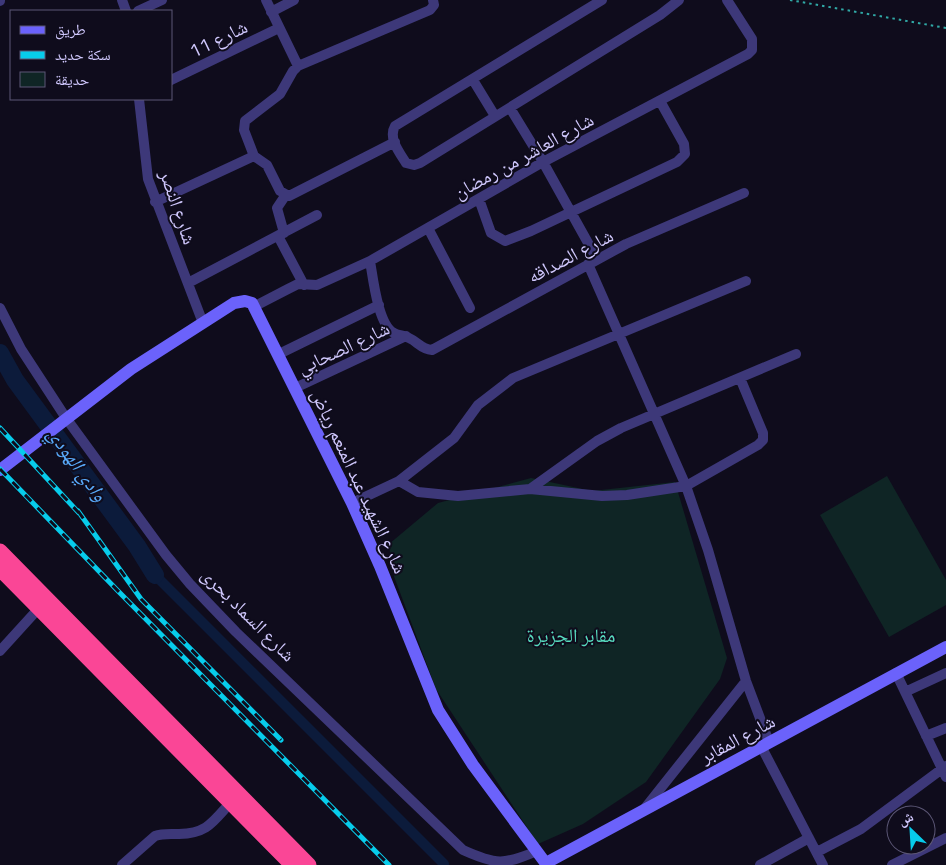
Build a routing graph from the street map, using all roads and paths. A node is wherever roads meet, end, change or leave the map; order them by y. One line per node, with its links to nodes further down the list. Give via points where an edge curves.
1 (162, 0): 9 (street)
2 (266, 0): 10 (street)
3 (294, 0): 10 (street)
4 (433, 0): 13 (street, via 430,10)
5 (602, 0): 15 (street)
6 (678, 0): 18 (street, via 660,15)
7 (727, 0): 17 (street, شارع العاشر من رمضان, via 752,39 752,50)
8 (790, 0): 12 (path)
9 (140, 10)
10 (272, 12): 11 (street)
11 (279, 28): 13 (street); 14 (street, شارع 11)
12 (946, 28)
13 (298, 66): 21 (street, via 280,94 245,121 244,130)
14 (172, 80)
15 (473, 80): 19 (street); 20 (street, via 395,126)
16 (139, 100): 26 (street, شارع النصر, via 148,179)
17 (660, 101): 22 (street, شارع العاشر من رمضان); 27 (street, via 684,144 683,158)
18 (510, 108): 19 (street); 22 (street)
19 (495, 116): 20 (street, via 414,165 406,163)
20 (394, 142): 24 (street, via 294,195)
21 (254, 156): 24 (street, via 267,166); 26 (street)
22 (543, 162): 25 (street, شارع العاشر من رمضان); 27 (street)
23 (744, 193): 32 (street, شارع الصداقه)
24 (285, 196): 30 (street, via 277,208)
25 (479, 199): 27 (street, via 491,234 505,241); 29 (street, شارع العاشر من رمضان)
26 (155, 202): 34 (street, شارع النصر)
27 (570, 212): 32 (street)
28 (317, 215): 30 (street)
29 (428, 228): 31 (street, شارع العاشر من رمضان); 39 (street)
30 (281, 234): 34 (street); 35 (street)
31 (370, 261): 35 (street, شارع العاشر من رمضان, via 317,285); 36 (street)
32 (593, 262): 41 (street); 42 (street, شارع الصداقه, via 440,347 424,349)
33 (746, 281): 41 (street)
34 (188, 283): 40 (street, شارع النصر)
35 (304, 285): 37 (street, شارع العاشر من رمضان, via 298,284)
36 (379, 305): 42 (street, via 389,329); 43 (street)
37 (255, 306): 40 (street, via 248,301 240,301); 43 (street, شارع الشهيد عبد المنعم رياض)
38 (0, 308): 48 (street, شارع السماد بحرى, via 21,349)
39 (470, 308)
40 (203, 323): 48 (street, via 131,369)
41 (620, 334): 47 (street); 50 (street, via 505,382 478,405 454,438)
42 (406, 336): 46 (street, شارع الصحابي)
43 (280, 354): 46 (street, شارع الشهيد عبد المنعم رياض)
44 (796, 354): 45 (street)
45 (740, 378): 47 (street); 51 (street, via 763,440)
46 (296, 388): 53 (street, شارع الشهيد عبد المنعم رياض)
47 (654, 413): 51 (street); 52 (street, via 596,441)
48 (66, 418): 49 (street); 71 (street, شارع السماد بحرى, via 190,584 463,850 494,864)
49 (0, 470)
50 (399, 481): 52 (street, via 418,492 458,496); 53 (street)
51 (686, 486): 52 (street, via 602,496); 61 (street)
52 (530, 489)
53 (352, 503): 71 (street, شارع الشهيد عبد المنعم رياض, via 438,710)
54 (0, 551): 76 (highway)
55 (0, 569): 56 (highway)
56 (39, 608): 58 (street); 67 (highway)
57 (946, 647): 59 (street, شارع المقابر)
58 (0, 651)
59 (896, 674): 62 (street); 65 (street, شارع المقابر)
60 (946, 674): 62 (street)
61 (746, 681): 65 (street); 68 (street)
62 (905, 692): 64 (street)
63 (946, 728): 64 (street)
64 (926, 736): 66 (street)
65 (765, 744): 68 (street, شارع المقابر); 69 (street)
66 (945, 771): 72 (street, via 861,829)
67 (230, 803): 74 (street, via 203,830 191,834 159,834); 75 (highway)
68 (644, 810): 73 (street, شارع المقابر)
69 (809, 838): 72 (street); 77 (street)
70 (946, 838): 79 (street)
71 (538, 851): 73 (street, شارع الشهيد عبد المنعم رياض)
72 (816, 852): 78 (street)
73 (546, 864)
74 (122, 865)
75 (292, 865)
76 (309, 865)
77 (760, 865)
78 (823, 865)
79 (892, 865)

